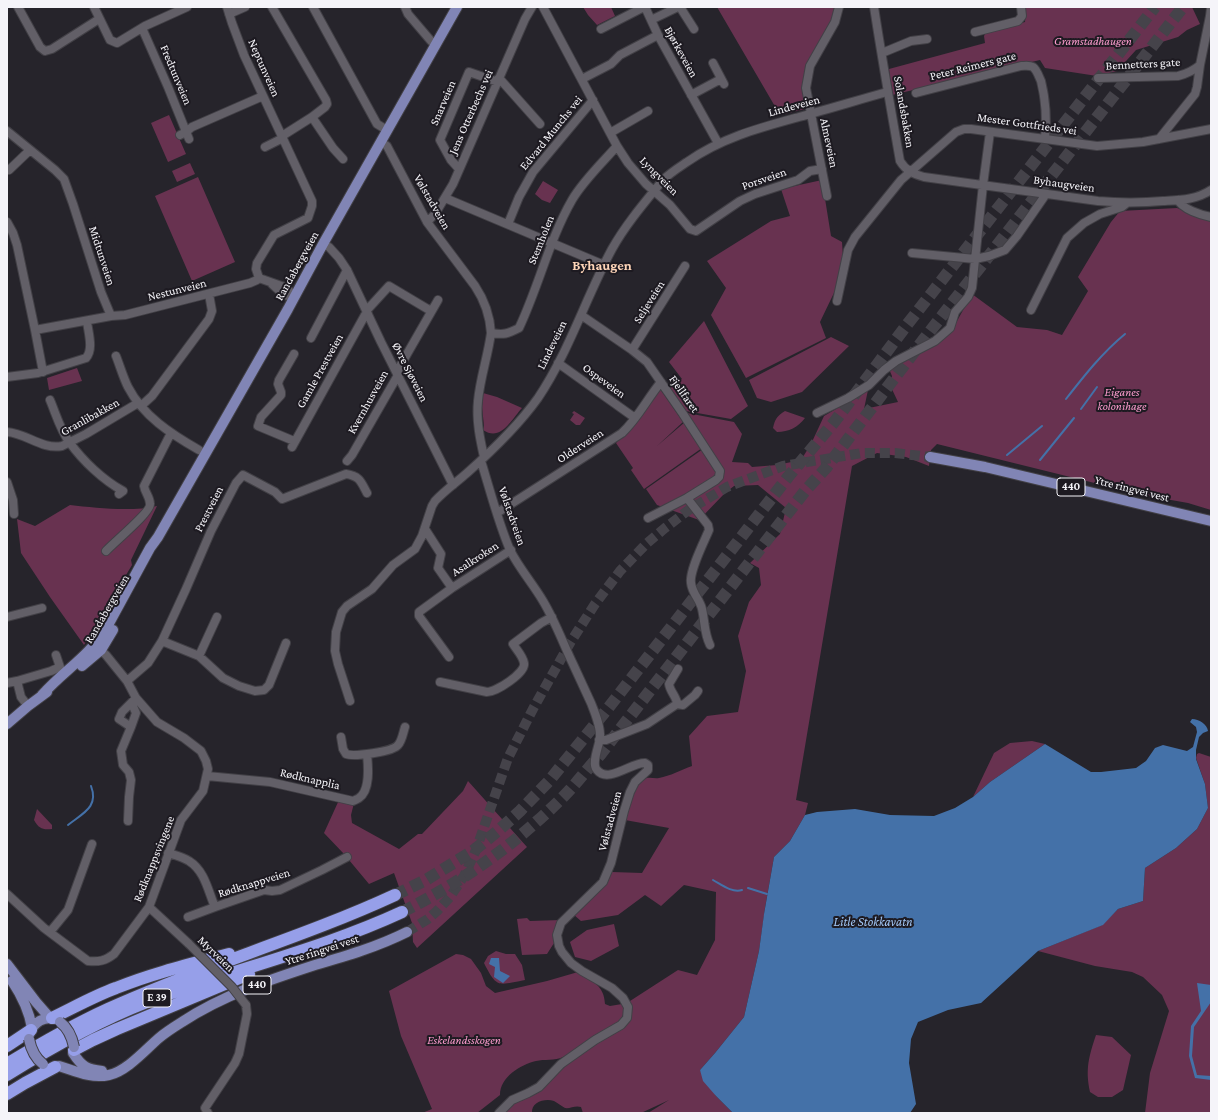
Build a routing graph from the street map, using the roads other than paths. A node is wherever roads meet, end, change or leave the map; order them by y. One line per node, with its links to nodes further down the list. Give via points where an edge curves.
1 (18, 7): 20 (street, via 45,52)
2 (94, 7): 20 (street)
3 (163, 7): 19 (street)
4 (187, 7): 19 (street)
5 (245, 7): 18 (street)
6 (272, 7): 42 (street, via 326,100 325,107)
7 (313, 7): 45 (street, via 377,124)
8 (405, 7): 28 (street, via 408,14)
9 (456, 7): 28 (main road, Randabergveien)
10 (532, 7): 34 (street, Jens Otterbechs vei)
11 (543, 7): 33 (street, Lyngveien)
12 (645, 7): 21 (street, Bjørkeveien); 23 (street, Bjørkeveien)
13 (679, 7): 21 (street, Bjørkeveien); 24 (street, Bjørkeveien)
14 (839, 7): 41 (street, Almeveien, via 835,22 810,66 806,88)
15 (874, 7): 29 (street, Solandsbakken)
16 (1021, 7): 25 (street, via 1022,16 1018,21)
17 (1211, 8): 31 (street)
18 (228, 11): 38 (street, Neptunveien)
19 (166, 16): 22 (street)
20 (99, 19): 22 (street, via 110,40 117,43)
21 (651, 20): 26 (street, Bjørkeveien)
22 (142, 28): 38 (street, Fredtunveien, via 168,87 185,135 192,127)
23 (601, 29)
24 (694, 29)
25 (974, 32)
26 (658, 35): 33 (street); 37 (street, Bjørkeveien)
27 (927, 39): 29 (street, via 911,41)
28 (436, 44): 45 (main road, Randabergveien)
29 (882, 53): 35 (street, Solandsbakken)
30 (713, 63): 37 (street, Bjørkeveien, via 723,82)
31 (1200, 65): 32 (street, Bennetters gate, via 1178,76); 51 (street, via 1195,94)
32 (1098, 78)
33 (582, 79): 39 (street, Lyngveien)
34 (498, 80): 43 (street); 58 (street, Jens Otterbechs vei); 58 (street, Snarveien, via 469,72 440,140)
35 (887, 92): 41 (street, Lindeveien); 61 (street, Solandsbakken, via 900,162)
36 (916, 93): 50 (street, Peter Reimers gate, via 1028,65 1038,74 1044,94 1047,121)
37 (691, 95): 53 (street, Bjørkeveien)
38 (263, 96): 49 (street, Neptunveien)
39 (593, 100): 48 (street, Lyngveien); 73 (street, Edvard Munchs vei, via 533,172 519,196)
40 (648, 111): 48 (street)
41 (810, 113): 53 (street, Lindeveien, via 751,130); 59 (street, Almeveien)
42 (312, 117): 49 (street); 57 (street)
43 (540, 124)
44 (1211, 129): 51 (street, Mester Gottfrieds vei)
45 (387, 130): 52 (main road, Randabergveien)
46 (7, 131): 56 (street, Midtunveien)
47 (990, 132): 50 (street, Mester Gottfrieds vei); 61 (street, Mester Gottfrieds vei, via 960,130); 62 (street)
48 (610, 133): 54 (street, Lyngveien)
49 (282, 137): 55 (street); 82 (street, Neptunveien, via 312,206 310,216 306,220 274,235 257,263)
50 (1045, 139): 51 (street, Mester Gottfrieds vei, via 1097,146)
51 (1159, 139)
52 (381, 142): 72 (street, Vølstadveien, via 387,146); 75 (main road, Randabergveien)
53 (718, 143): 63 (street, Lindeveien, via 668,175)
54 (617, 146): 63 (street, Lyngveien, via 628,163); 76 (street, Stemholen, via 572,199)
55 (265, 147)
56 (30, 150): 60 (street); 91 (street, Midtunveien, via 64,179)
57 (343, 159)
58 (459, 169): 67 (street, Jens Otterbechs vei)
59 (822, 169): 66 (street, Almeveien); 74 (street, Porsveien, via 810,171 798,180 748,197)
60 (9, 170)
61 (910, 172): 62 (street, Byhaugveien, via 924,177); 86 (street, Mester Gottfrieds vei, via 850,243)
62 (983, 185): 65 (street, Byhaugveien); 78 (street)
63 (654, 190): 74 (street, Lyngveien, via 690,229); 79 (street, Lindeveien, via 623,231)
64 (1211, 190): 68 (street, Byhaugveien, via 1197,197)
65 (1045, 194): 69 (street, Byhaugveien); 78 (street, via 1005,250)
66 (827, 196)
67 (446, 198): 72 (street, Jens Otterbechs vei); 73 (street)
68 (1178, 200): 69 (street, Byhaugveien); 70 (street, via 1185,208)
69 (1127, 203): 87 (street, via 1084,223 1066,238)
70 (1211, 217)
71 (7, 222): 93 (street, via 17,245)
72 (427, 222): 94 (street, Vølstadveien, via 480,294 486,307)
73 (508, 224): 76 (street)
74 (696, 230)
75 (323, 244): 81 (street, Øvre Sjøveien, via 329,247); 84 (main road, Randabergveien)
76 (552, 244): 79 (street); 94 (street, Stemholen, via 518,328 509,333)
77 (912, 252): 78 (street)
78 (975, 259): 106 (street, via 970,294 955,312 947,330 935,342 896,361 869,385)
79 (604, 265): 90 (street, Lindeveien)
80 (685, 266): 96 (street, Seljeveien)
81 (347, 270): 89 (street, Øvre Sjøveien); 95 (street)
82 (259, 278): 83 (street, Nestunveien, via 250,283); 84 (street, via 284,294)
83 (209, 294): 91 (street, Nestunveien, via 125,315); 105 (street, Granlibakken, via 212,311 209,319 152,396)
84 (294, 296): 137 (main road, Randabergveien, via 150,548)
85 (438, 300): 88 (street, Kvernhusveien)
86 (836, 301)
87 (1031, 310)
88 (431, 311): 89 (street, Gamle Prestveien, via 389,286); 101 (street, Kvernhusveien, via 399,368)
89 (367, 312): 97 (street, Gamle Prestveien, via 293,444 258,426 261,417 281,395 279,380); 101 (street, Øvre Sjøveien)
90 (580, 315): 96 (street, Fjellfaret); 99 (street, Lindeveien)
91 (111, 316): 92 (street, Nestunveien)
92 (87, 321): 93 (street, Nestunveien); 100 (street, via 90,348 88,356)
93 (35, 330): 100 (street)
94 (491, 333): 113 (street, Vølstadveien, via 478,402)
95 (311, 338)
96 (632, 350): 103 (street, Fjellfaret, via 647,362)
97 (294, 354)
98 (116, 356): 105 (street, via 128,386)
99 (558, 363): 107 (street, Ospeveien); 113 (street, Lindeveien, via 529,410 510,433)
100 (43, 372): 102 (street)
101 (398, 375): 114 (street, Kvernhusveien); 116 (street, Øvre Sjøveien)
102 (7, 377)
103 (660, 382): 107 (street, Olderveien); 119 (street, Fjellfaret, via 720,471 716,480)
104 (50, 400): 110 (street)
105 (139, 404): 109 (street); 110 (street, Granlibakken)
106 (817, 413)
107 (635, 418): 121 (street, Olderveien, via 629,427 615,438)
108 (7, 432): 110 (street, Granlibakken, via 46,445 58,447)
109 (171, 433): 111 (street); 128 (street, via 144,486 150,504 148,510)
110 (70, 443): 117 (street, via 98,474)
111 (199, 450)
112 (930, 457): 120 (main road, Ytre ringvei vest / 440, via 985,467)
113 (482, 459): 116 (street, Lindeveien); 121 (street, Vølstadveien)
114 (347, 461)
115 (7, 482): 122 (street, via 13,500)
116 (453, 484): 126 (street, Lindeveien, via 437,498)
117 (121, 493)
118 (368, 493): 134 (street, Prestveien, via 359,479 346,474 282,499 275,492 243,475 236,483 211,531)
119 (687, 498): 123 (street, Fjellfaret); 136 (street, via 709,528 691,583 701,606 704,629)
120 (1168, 511): 124 (main road, Ytre ringvei vest / 440); 125 (main road, 440, via 1180,518)
121 (497, 513): 127 (street, Vølstadveien)
122 (14, 514)
123 (648, 518)
124 (1211, 521)
125 (1211, 526)
126 (425, 529): 129 (street, Asalkroken, via 441,554 438,568); 148 (street, Lindeveien, via 415,549 393,565 372,588 342,612 336,632 335,651)
127 (511, 550): 129 (street, Asalkroken); 133 (street, Vølstadveien)
128 (106, 551)
129 (452, 588): 140 (street, Asalkroken, via 418,613)
130 (42, 608): 131 (street)
131 (7, 617)
132 (216, 617): 139 (street)
133 (552, 617): 144 (street, via 513,644 524,661 523,669 498,688 487,692); 155 (street, Vølstadveien, via 594,712)
134 (162, 641): 139 (street); 143 (street, Prestveien, via 148,663)
135 (286, 643): 139 (street, via 269,685 264,690 255,691 223,678)
136 (710, 646)
137 (98, 647): 143 (street, Rødknappsvingene); 150 (main road, Randabergveien)
138 (56, 654): 142 (street, via 60,667)
139 (199, 656)
140 (449, 657)
141 (678, 669): 149 (street, via 669,684)
142 (17, 681): 145 (street); 150 (street, via 21,697)
143 (127, 681): 147 (street, Rødknappsvingene)
144 (440, 682)
145 (7, 683)
146 (698, 691): 149 (street, via 683,705)
147 (134, 701): 152 (street, via 136,713); 152 (street, via 122,712 119,719); 157 (street, Rødknappsvingene, via 157,722 202,751 208,769)
148 (350, 702)
149 (677, 704): 155 (street, via 636,729)
150 (28, 706): 151 (main road, Randabergveien)
151 (7, 724)
152 (131, 727): 158 (street, via 121,751 123,765 132,780)
153 (405, 727): 156 (street, via 397,746)
154 (340, 737): 156 (street, via 346,754)
155 (599, 740): 184 (street, Vølstadveien, via 595,766 600,773 614,774 642,763 647,764 648,770 635,782 630,792 611,864 603,882 561,923 557,931 557,940 571,963 621,995 627,1004 628,1014 621,1025 561,1064 539,1087 512,1100)
156 (367, 754): 157 (street, Rødknapplia, via 366,788 360,798 353,801 270,782)
157 (207, 776): 160 (street, Rødknappsvingene, via 203,791 181,820)
158 (128, 820)
159 (92, 844): 168 (street, via 68,910)
160 (168, 853): 164 (street, Rødknappsvingene); 165 (street, Rødknappveien, via 189,861 202,874)
161 (347, 857): 165 (street, Rødknappveien, via 280,890 264,890)
162 (7, 894): 168 (street, Rødknappsvingene)
163 (396, 896): 170 (highway, E 39)
164 (149, 907): 168 (street, Rødknappsvingene, via 114,954 102,961 88,961); 183 (street, Myrveien, bridge, via 232,987 246,1005 247,1014 239,1054 205,1108)
165 (215, 907): 167 (street)
166 (402, 912): 171 (highway, E 39, via 358,931)
167 (188, 918)
168 (50, 932)
169 (407, 932): 180 (main road, Ytre ringvei vest / 440, via 390,941 228,997 172,1028)
170 (281, 941): 174 (highway, E 39, via 272,939 138,980 105,993); 178 (highway, E 39, via 108,1009)
171 (308, 948): 177 (highway, E 39, via 296,957 248,974 117,1029); 181 (highway, E 39, via 206,980 145,1003 56,1045)
172 (7, 964): 174 (main road, via 36,1002)
173 (7, 974): 175 (main road, via 27,1008)
174 (54, 1019): 175 (main road, via 38,1021); 177 (main road, bridge, via 69,1032)
175 (31, 1032): 176 (highway); 179 (main road, bridge, via 34,1052 38,1059)
176 (7, 1046)
177 (74, 1050): 179 (main road, via 66,1062); 180 (main road, via 81,1065 89,1069 103,1071)
178 (7, 1064)
179 (52, 1065): 180 (main road, Ytre ringvei vest / 440, via 85,1075 99,1076 115,1073); 182 (highway)
180 (124, 1068)
181 (7, 1074)
182 (7, 1094)
183 (208, 1113)
184 (499, 1113)

